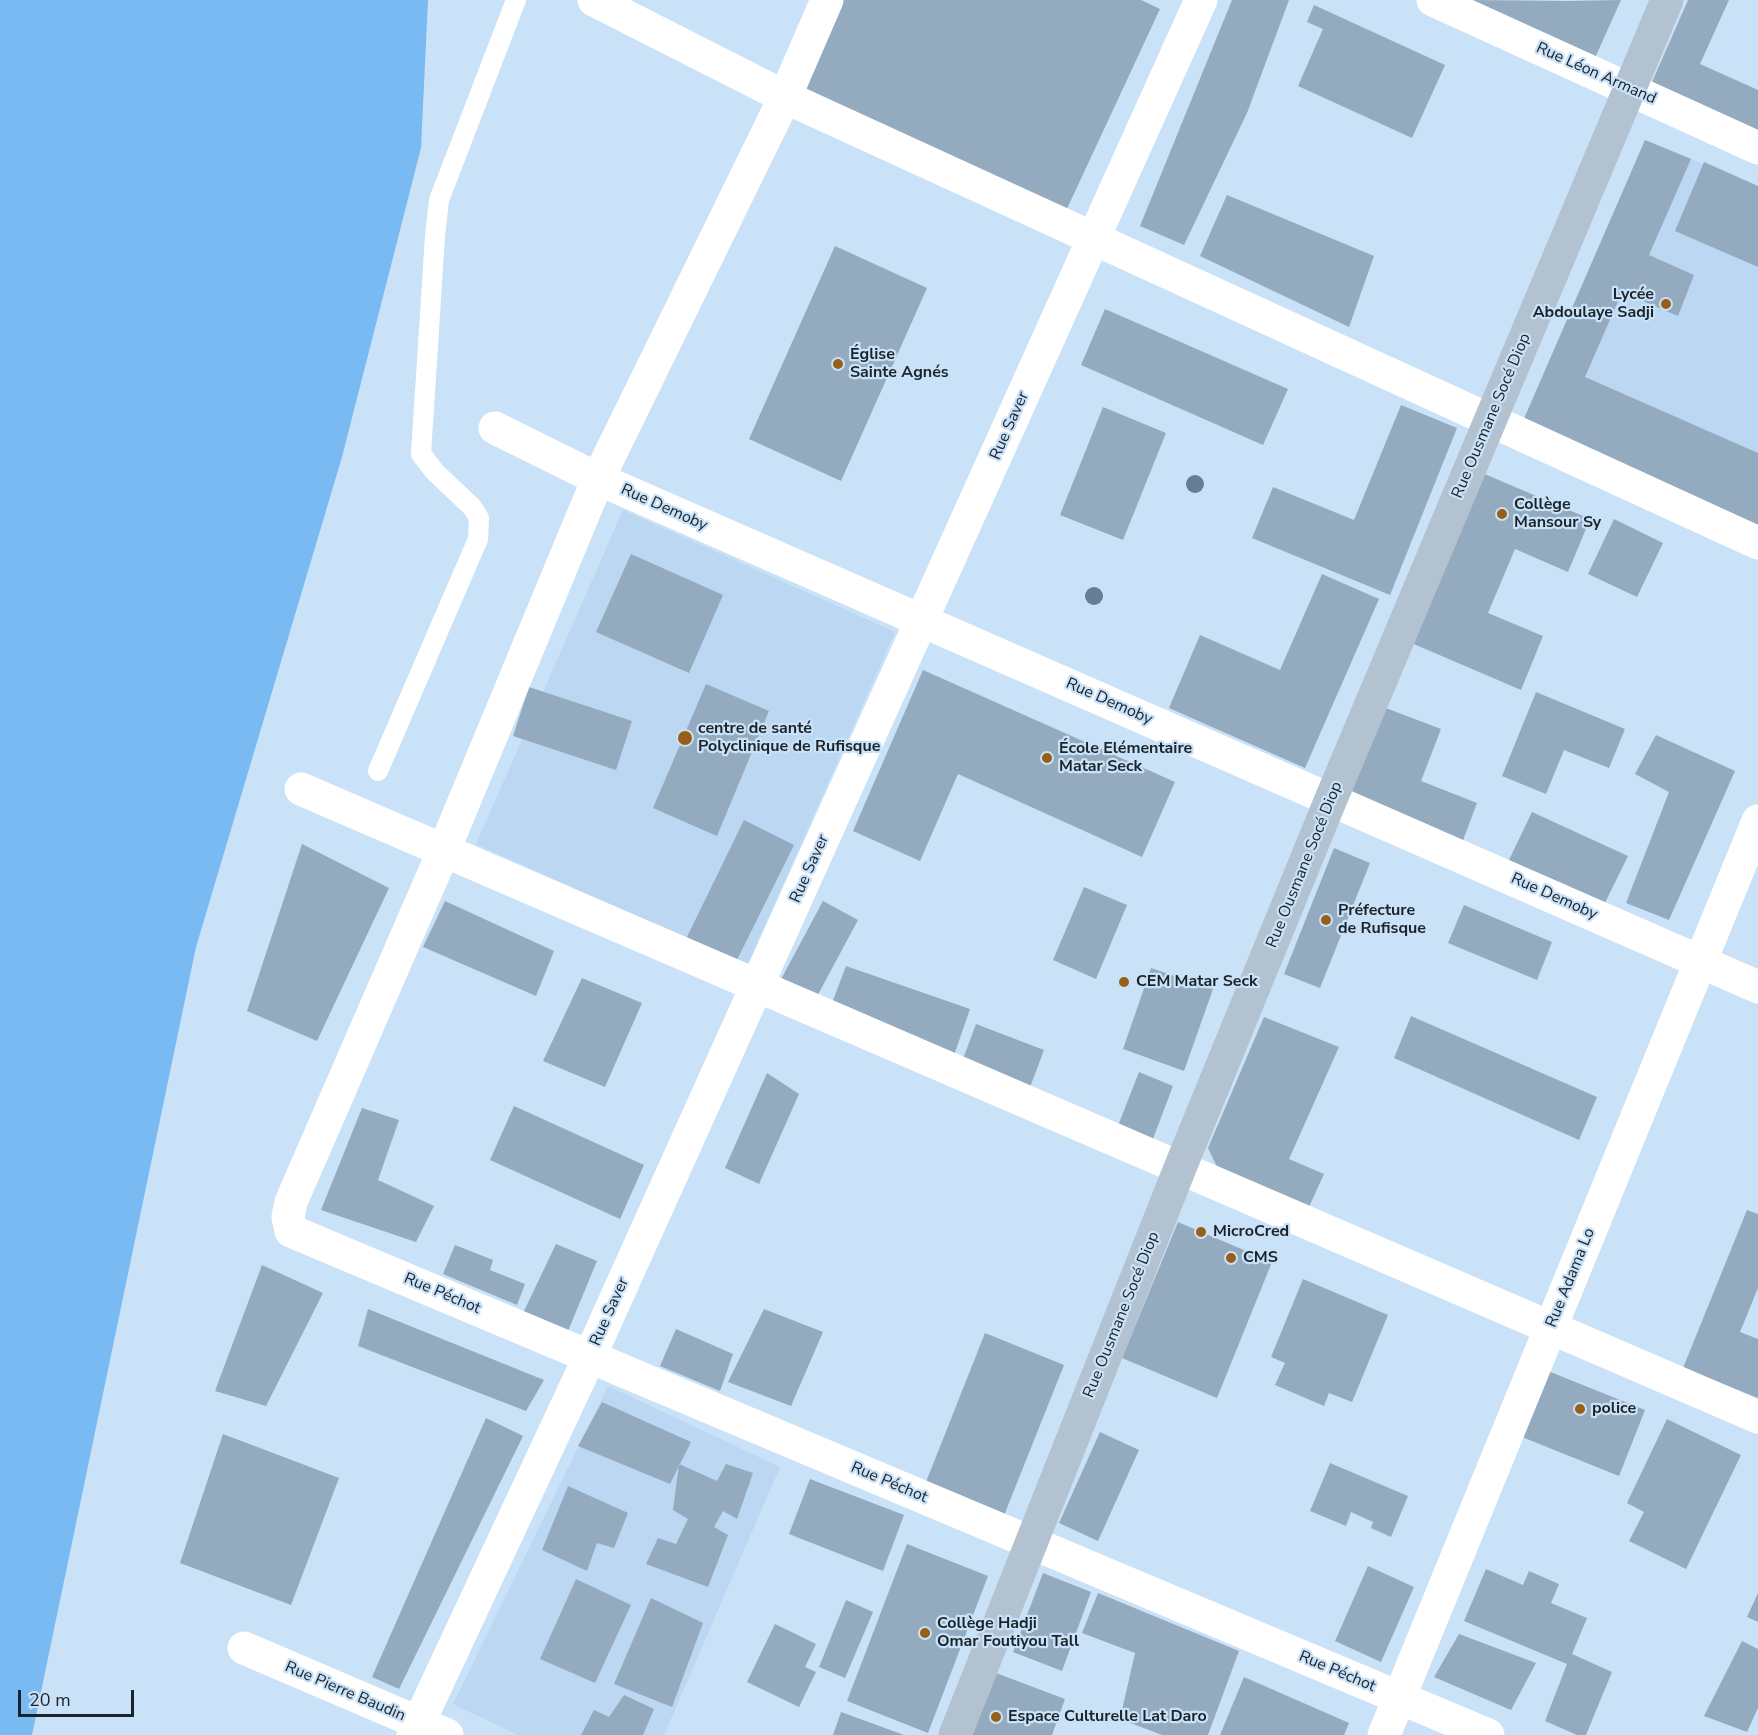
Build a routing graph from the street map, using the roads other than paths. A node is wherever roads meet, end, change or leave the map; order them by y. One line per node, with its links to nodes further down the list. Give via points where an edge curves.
1 (516, 0): 16 (lane, via 439,200 435,236 421,454 472,507 479,518 478,539)
2 (594, 0): 8 (street)
3 (827, 0): 8 (street)
4 (1201, 0): 10 (street, Rue Saver)
5 (1434, 0): 7 (street, Rue Léon Armand)
6 (1667, 0): 7 (street, Rue Ousmane Socé Diop)
7 (1630, 89): 9 (street, Rue Léon Armand); 11 (street, Rue Ousmane Socé Diop)
8 (785, 97): 10 (street); 13 (street)
9 (1758, 148)
10 (1095, 239): 11 (street); 15 (street, Rue Saver)
11 (1491, 420): 14 (street); 18 (street, Rue Ousmane Socé Diop)
12 (495, 428): 13 (street, Rue Demoby)
13 (598, 479): 15 (street, Rue Demoby); 20 (street)
14 (1758, 543)
15 (923, 621): 18 (street, Rue Demoby); 22 (street, Rue Saver)
16 (378, 771)
17 (301, 789): 20 (street)
18 (1331, 800): 21 (street, Rue Demoby); 24 (street, Rue Ousmane Socé Diop)
19 (1758, 821): 21 (street, Rue Adama Lo)
20 (444, 850): 22 (street); 26 (street, Rue Péchot, via 291,1202 291,1231)
21 (1701, 962): 23 (street, Rue Demoby); 25 (street, Rue Adama Lo)
22 (757, 986): 24 (street); 26 (street, Rue Saver)
23 (1758, 987)
24 (1180, 1168): 25 (street); 28 (street, Rue Ousmane Socé Diop)
25 (1551, 1328): 27 (street); 30 (street, Rue Adama Lo)
26 (590, 1356): 28 (street, Rue Péchot); 31 (street, Rue Saver)
27 (1758, 1417)
28 (1032, 1544): 30 (street, Rue Péchot); 32 (street, Rue Ousmane Socé Diop)
29 (244, 1648): 31 (street, Rue Pierre Baudin)
30 (1399, 1698): 33 (street, Rue Adama Lo); 34 (street, Rue Péchot)
31 (426, 1731)
32 (955, 1735)
33 (1384, 1735)
34 (1488, 1735)

